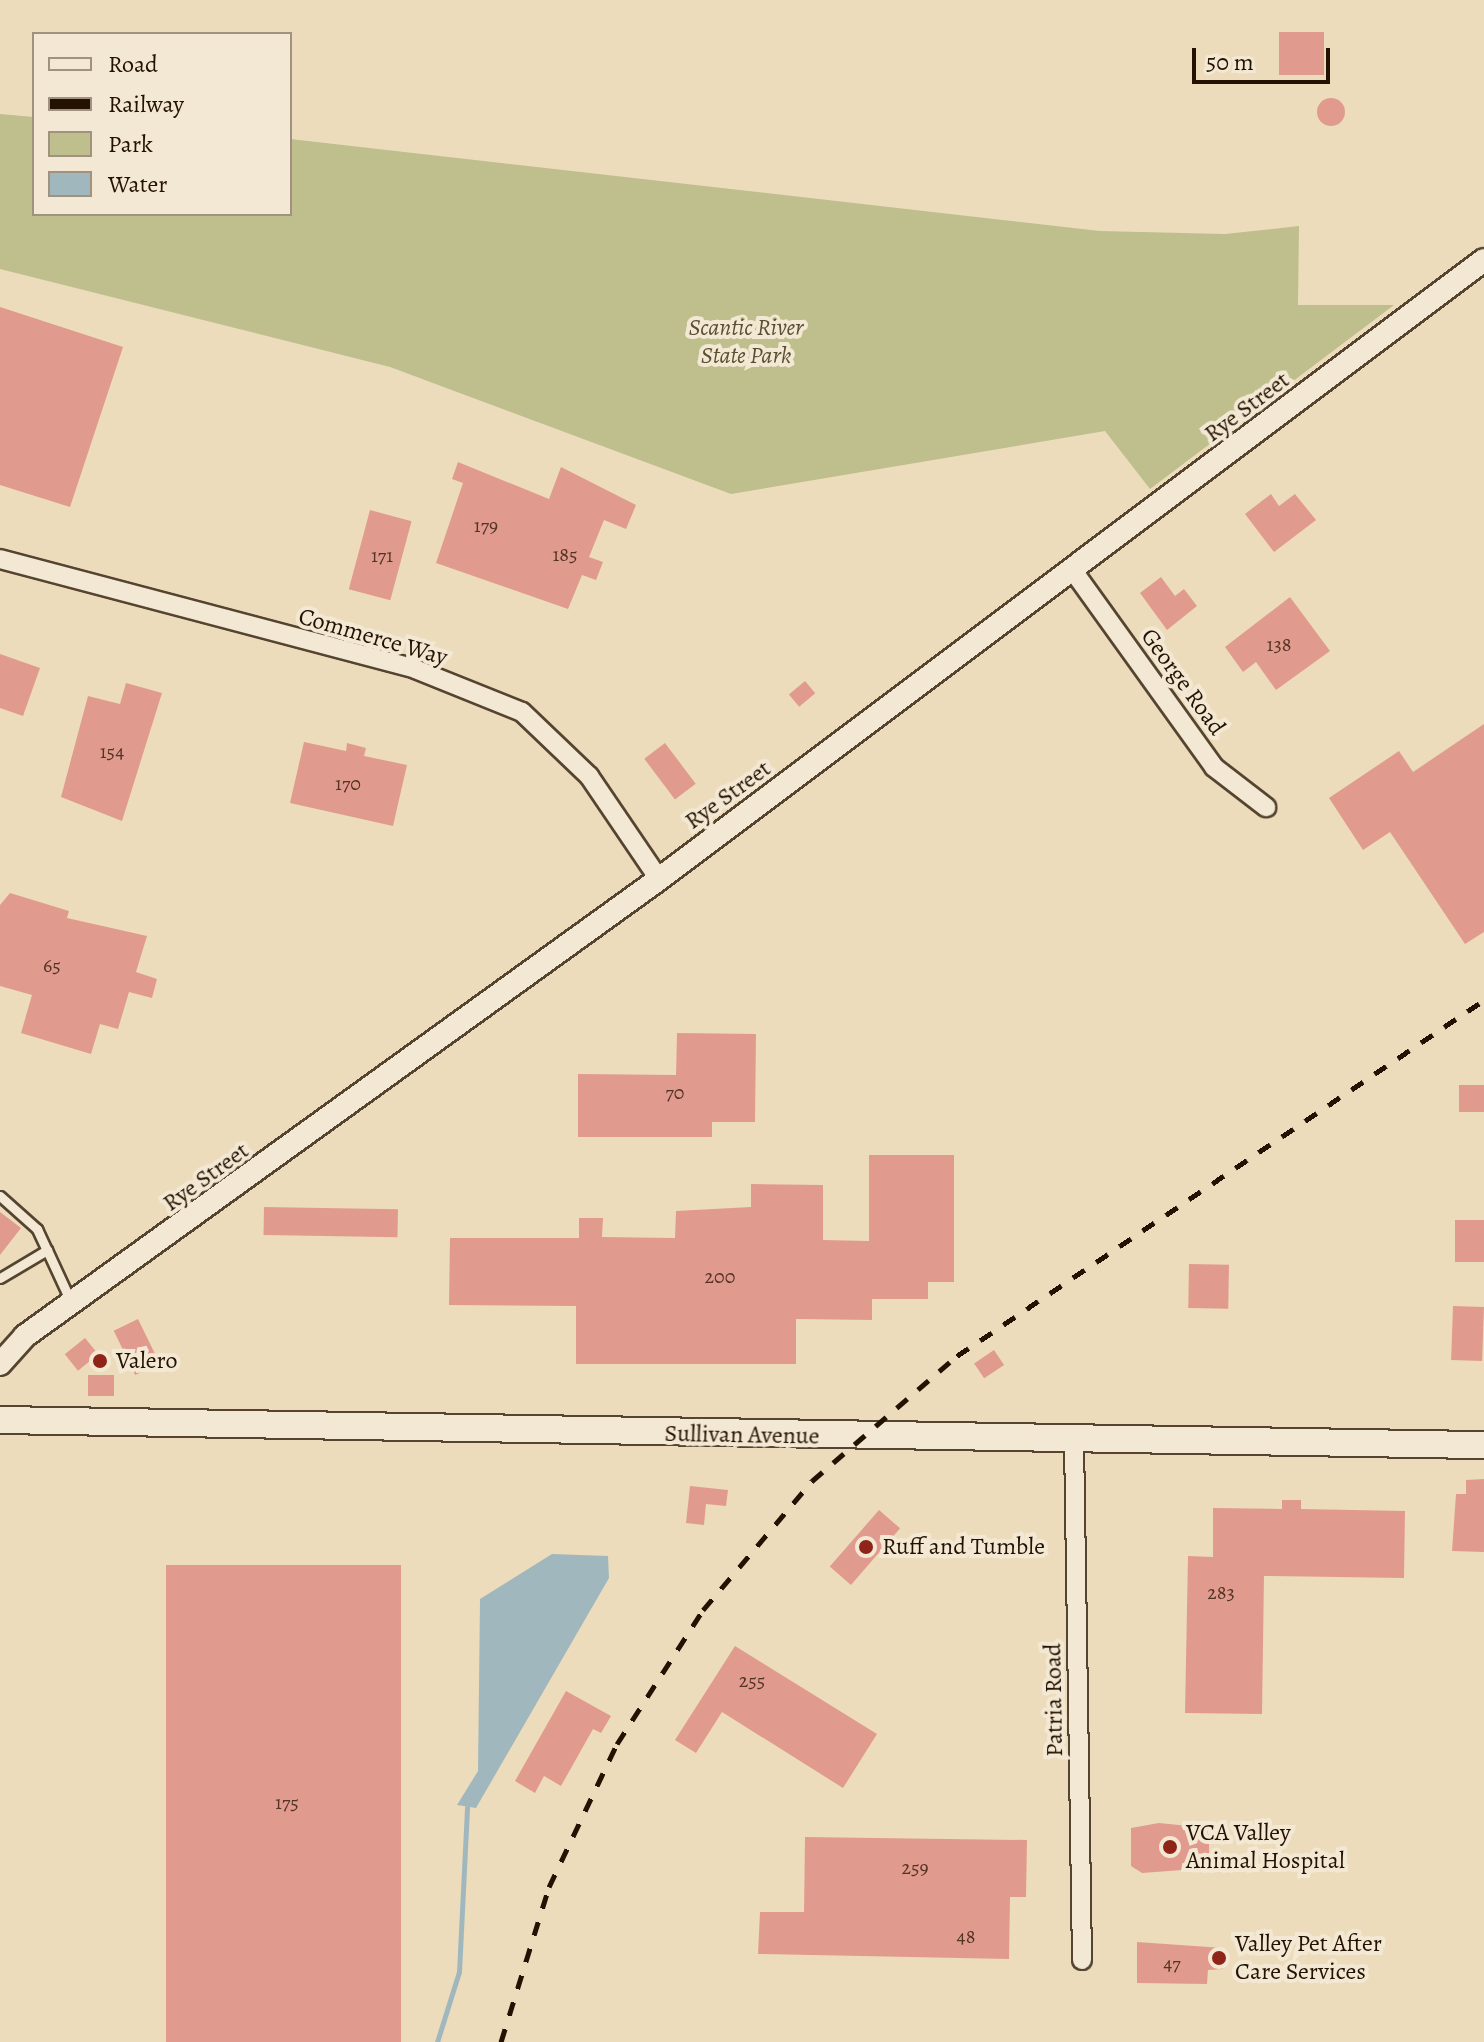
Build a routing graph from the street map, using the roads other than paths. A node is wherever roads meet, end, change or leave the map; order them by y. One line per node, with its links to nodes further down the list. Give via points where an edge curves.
1 (1484, 260): 3 (street, Rye Street)
2 (0, 559): 5 (street, Commerce Way, via 415,669 522,712 589,776)
3 (1074, 572): 4 (street, George Road, via 1214,767); 5 (street, Rye Street)
4 (1266, 807)
5 (659, 879): 9 (street, Rye Street)
6 (0, 1196): 7 (lane, via 37,1229)
7 (47, 1250): 8 (lane); 9 (lane)
8 (0, 1278)
9 (72, 1306): 10 (street, Rye Street, via 25,1336)
10 (0, 1364)
11 (0, 1420): 12 (main road, Sullivan Avenue)
12 (1074, 1440): 13 (main road, Sullivan Avenue); 14 (street, Patria Road)
13 (1484, 1445)
14 (1082, 1960)

